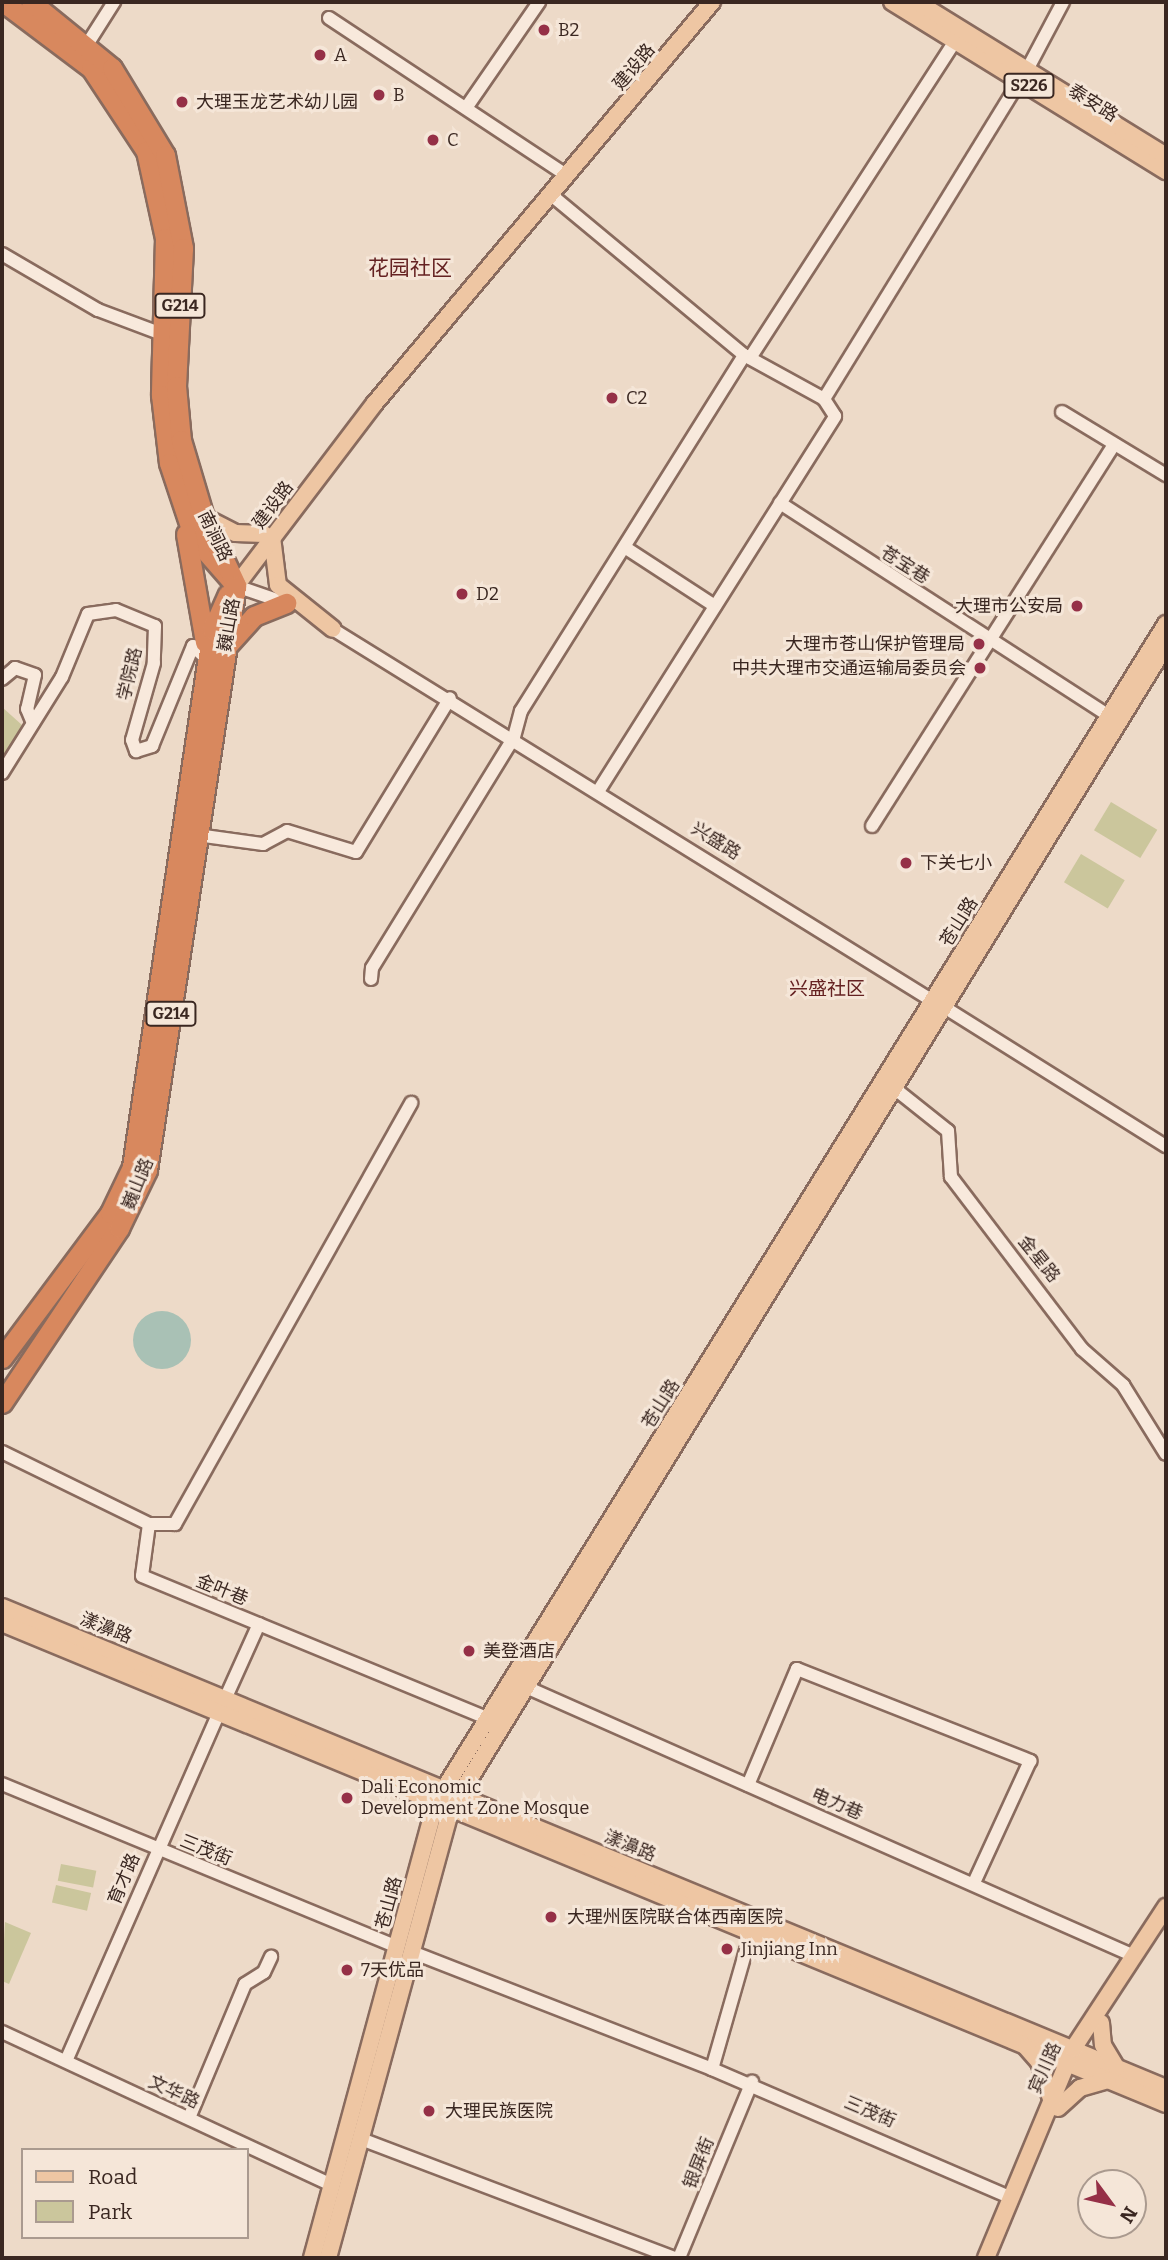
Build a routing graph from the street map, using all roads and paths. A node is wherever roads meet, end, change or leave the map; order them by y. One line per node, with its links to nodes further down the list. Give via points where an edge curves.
1 (3, 2): 12 (highway, 南涧路 / G214)
2 (31, 2): 12 (highway, 南涧路 / G214)
3 (114, 2): 12 (street)
4 (539, 2): 14 (street)
5 (702, 2): 17 (main road, 建设路)
6 (712, 2): 18 (main road, 建设路)
7 (892, 2): 11 (main road, 泰安路 / S226)
8 (917, 2): 13 (main road, 泰安路 / S226)
9 (1063, 2): 13 (street)
10 (329, 18): 14 (street)
11 (955, 41): 13 (main road, 泰安路 / S226); 21 (street)
12 (83, 50): 20 (highway, 南涧路 / G214, via 140,106 172,177 183,248)
13 (1024, 75): 15 (main road, 泰安路 / S226); 16 (main road, 泰安路 / S226); 22 (street)
14 (466, 108): 17 (street)
15 (1166, 156)
16 (1166, 171)
17 (562, 172): 29 (main road, 建设路, via 366,401)
18 (551, 195): 21 (street); 29 (main road, 建设路)
19 (2, 254): 20 (street, via 98,310)
20 (170, 334): 26 (highway, 南涧路 / G214, via 164,432); 28 (highway, 南涧路 / G214, via 181,440)
21 (746, 356): 22 (street); 30 (street)
22 (824, 399): 27 (street, via 835,416)
23 (1062, 412): 24 (street)
24 (1114, 444): 25 (street); 36 (street)
25 (1166, 475)
26 (179, 502): 31 (highway, 南涧路 / G214, via 200,548); 38 (highway)
27 (780, 503): 33 (street); 36 (street, 苍宝巷)
28 (204, 517): 29 (main road, via 234,533); 31 (highway, 南涧路 / G214)
29 (268, 535): 31 (main road, 建设路); 35 (main road, via 278,585)
30 (626, 548): 33 (street); 43 (street, via 521,711)
31 (236, 586): 32 (street, 兴盛路); 38 (highway, 巍山路 / G214, via 216,612)
32 (286, 603): 35 (street, 兴盛路); 38 (highway, via 245,623)
33 (715, 606): 45 (street)
34 (1166, 624): 41 (main road, 苍山路)
35 (333, 629): 40 (street, 兴盛路)
36 (991, 639): 41 (street, 苍宝巷); 46 (street)
37 (1166, 645): 41 (main road, 苍山路)
38 (208, 651): 42 (street, 学院路, via 146,752 136,751 132,740 156,635 149,620 126,613 88,614 62,677); 47 (highway, 巍山路 / G214); 53 (highway, 巍山路 / G214)
39 (2, 679): 42 (street, via 15,667 35,675 27,709)
40 (450, 698): 43 (street, 兴盛路); 47 (street, via 356,852 287,831 263,844)
41 (1114, 719): 49 (main road, 苍山路)
42 (33, 723): 44 (street, 学院路)
43 (514, 737): 45 (street, 兴盛路); 48 (street, via 372,968)
44 (2, 773)
45 (599, 790): 49 (street, 兴盛路)
46 (872, 826)
47 (197, 835): 53 (highway, 巍山路 / G214)
48 (371, 979)
49 (939, 1004): 50 (main road, 苍山路); 52 (street, 兴盛路); 66 (main road, 苍山路)
50 (894, 1088): 58 (street, 金星路, via 948,1130 951,1177 1082,1349 1123,1385); 63 (main road, 苍山路)
51 (411, 1103): 59 (street, via 175,1524)
52 (1166, 1146)
53 (140, 1167): 54 (highway, 巍山路 / G214)
54 (105, 1233): 55 (highway, 巍山路 / G214); 56 (highway, 巍山路 / G214)
55 (2, 1358)
56 (2, 1403)
57 (2, 1452): 59 (street)
58 (1166, 1454)
59 (149, 1524): 62 (street, 金叶巷, via 142,1576)
60 (2, 1607): 64 (main road, 漾濞路)
61 (2, 1623): 65 (main road, 漾濞路)
62 (258, 1624): 64 (street); 66 (street, 金叶巷)
63 (526, 1687): 68 (street, 电力巷); 69 (main road, 苍山路)
64 (226, 1697): 69 (main road, 漾濞路)
65 (219, 1713): 69 (main road, 漾濞路); 70 (street, 育才路)
66 (489, 1719): 69 (main road, 苍山路)
67 (2, 1784): 70 (street, 三茂街)
68 (748, 1785): 71 (street, 电力巷); 71 (street, via 797,1669 1030,1761)
69 (448, 1800): 74 (main road, 漾濞路); 75 (main road, 苍山路); 80 (main road, 漾濞路)
70 (156, 1849): 75 (street, 三茂街); 82 (street, 育才路)
71 (974, 1883): 76 (street, 电力巷)
72 (1166, 1907): 76 (main road, 宾川路)
73 (1166, 1924): 78 (main road, 宾川路)
74 (751, 1933): 80 (main road, 漾濞路); 83 (street)
75 (405, 1949): 83 (street, 三茂街); 90 (main road, 苍山路); 91 (main road, 苍山路)
76 (1134, 1956): 78 (main road, 宾川路)
77 (271, 1957): 89 (street, via 264,1972 245,1984)
78 (1095, 2024): 80 (main road); 81 (main road, 宾川路); 84 (main road)
79 (2, 2032): 82 (street, 文华路)
80 (1026, 2038): 81 (main road, 漾濞路); 87 (main road)
81 (1074, 2058): 84 (main road, 漾濞路); 87 (main road, 宾川路)
82 (66, 2061): 89 (street, 文华路)
83 (712, 2069): 85 (street, 三茂街)
84 (1112, 2074): 86 (main road, 漾濞路); 87 (main road); 88 (main road, 漾濞路)
85 (751, 2085): 92 (street, 三茂街); 95 (street, 银屏街)
86 (1166, 2088)
87 (1055, 2104): 92 (main road, 宾川路); 97 (main road, 宾川路)
88 (1166, 2104)
89 (189, 2118): 91 (street, 文华路)
90 (361, 2139): 94 (main road, 苍山路); 95 (street)
91 (332, 2185): 93 (main road, 苍山路)
92 (1012, 2195): 96 (main road, 宾川路)
93 (312, 2258)
94 (328, 2258)
95 (677, 2258)
96 (986, 2258)
97 (997, 2258)

